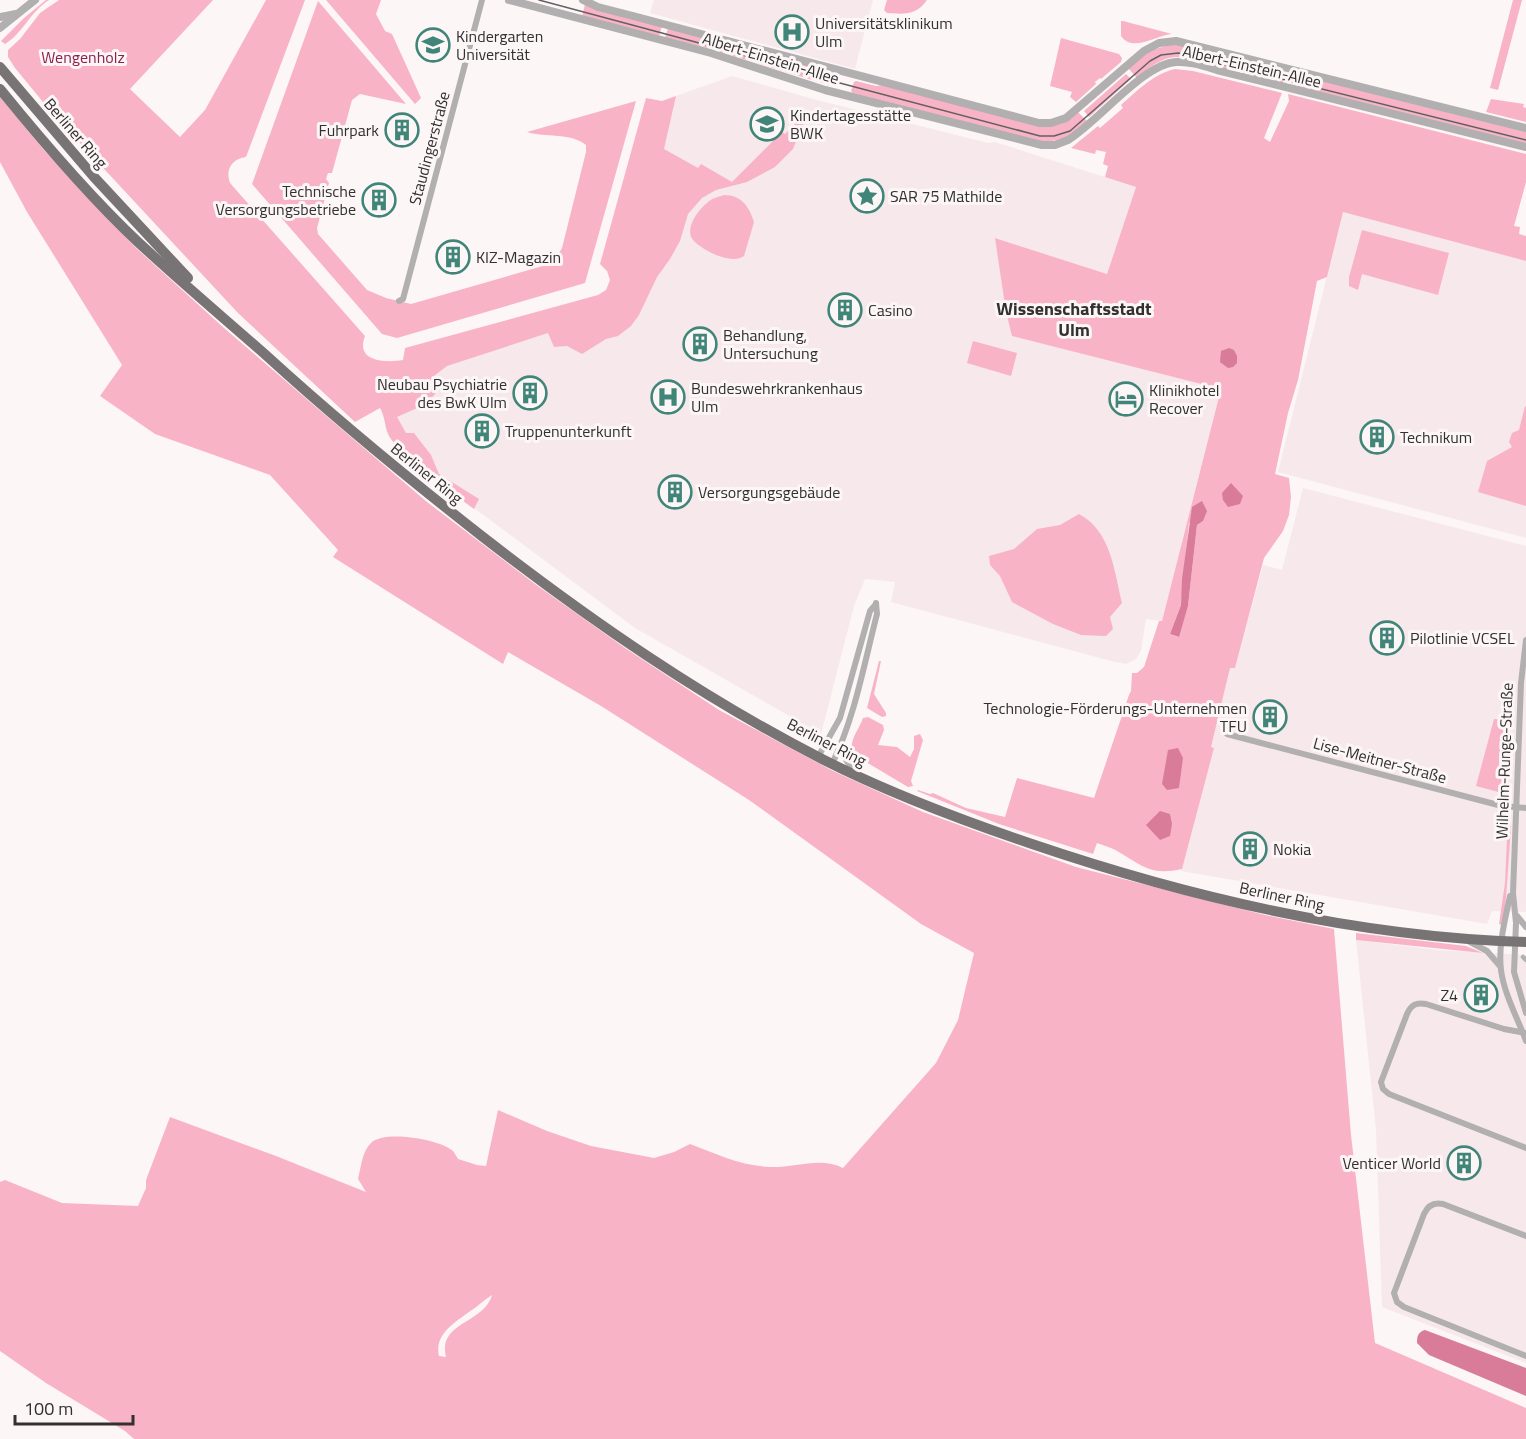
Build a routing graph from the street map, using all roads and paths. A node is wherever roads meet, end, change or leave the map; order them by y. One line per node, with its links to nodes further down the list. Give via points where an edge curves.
1 (35, 0): 5 (street)
2 (482, 0): 14 (street, Staudingerstraße, via 403,299)
3 (509, 0): 9 (street, Albert-Einstein-Allee, via 711,53 815,87 1045,145 1060,144 1074,137 1156,69 1173,62)
4 (583, 0): 8 (street, Albert-Einstein-Allee, via 1039,123 1070,116 1153,45 1176,41)
5 (18, 14): 6 (street); 7 (street)
6 (0, 17)
7 (0, 28)
8 (1200, 46): 9 (street, via 1202,56); 12 (street, Albert-Einstein-Allee)
9 (1195, 64): 13 (street, Albert-Einstein-Allee)
10 (0, 67): 15 (main road, Berliner Ring, via 94,177)
11 (0, 89): 15 (main road, Berliner Ring, via 113,217)
12 (1526, 128)
13 (1526, 147)
14 (399, 301)
15 (229, 322): 19 (main road, Berliner Ring, via 321,406 538,580 629,645)
16 (1526, 640): 22 (street, Wilhelm-Runge-Straße)
17 (1227, 734): 22 (street, Lise-Meitner-Straße)
18 (842, 743): 19 (street, via 877,614 876,603 870,611 840,718); 20 (street); 21 (street, via 846,760)
19 (818, 757): 20 (main road, Berliner Ring)
20 (832, 764): 21 (main road, Berliner Ring)
21 (857, 775): 27 (main road, Berliner Ring, via 997,832 1122,873 1292,915)
22 (1516, 808): 23 (street, Lise-Meitner-Straße); 24 (street, Wilhelm-Runge-Straße)
23 (1526, 808)
24 (1513, 883): 25 (street, Wilhelm-Runge-Straße); 28 (street, Wilhelm-Runge-Straße)
25 (1514, 912): 26 (street); 29 (street, Wilhelm-Runge-Straße)
26 (1526, 927)
27 (1459, 938): 28 (main road, Berliner Ring); 31 (street, via 1487,951)
28 (1501, 941): 29 (main road, Berliner Ring); 31 (street, Wilhelm-Runge-Straße)
29 (1514, 942): 30 (main road, Berliner Ring); 32 (street, Wilhelm-Runge-Straße, via 1514,976)
30 (1526, 942)
31 (1501, 969): 33 (street)
32 (1526, 1013)
33 (1524, 1033): 34 (street); 35 (street, via 1426,1004 1414,1004 1381,1080 1383,1089 1391,1095)
34 (1526, 1041)
35 (1526, 1148)
36 (1526, 1236): 37 (street, via 1434,1203 1425,1211 1394,1293 1401,1306)
37 (1526, 1356)

